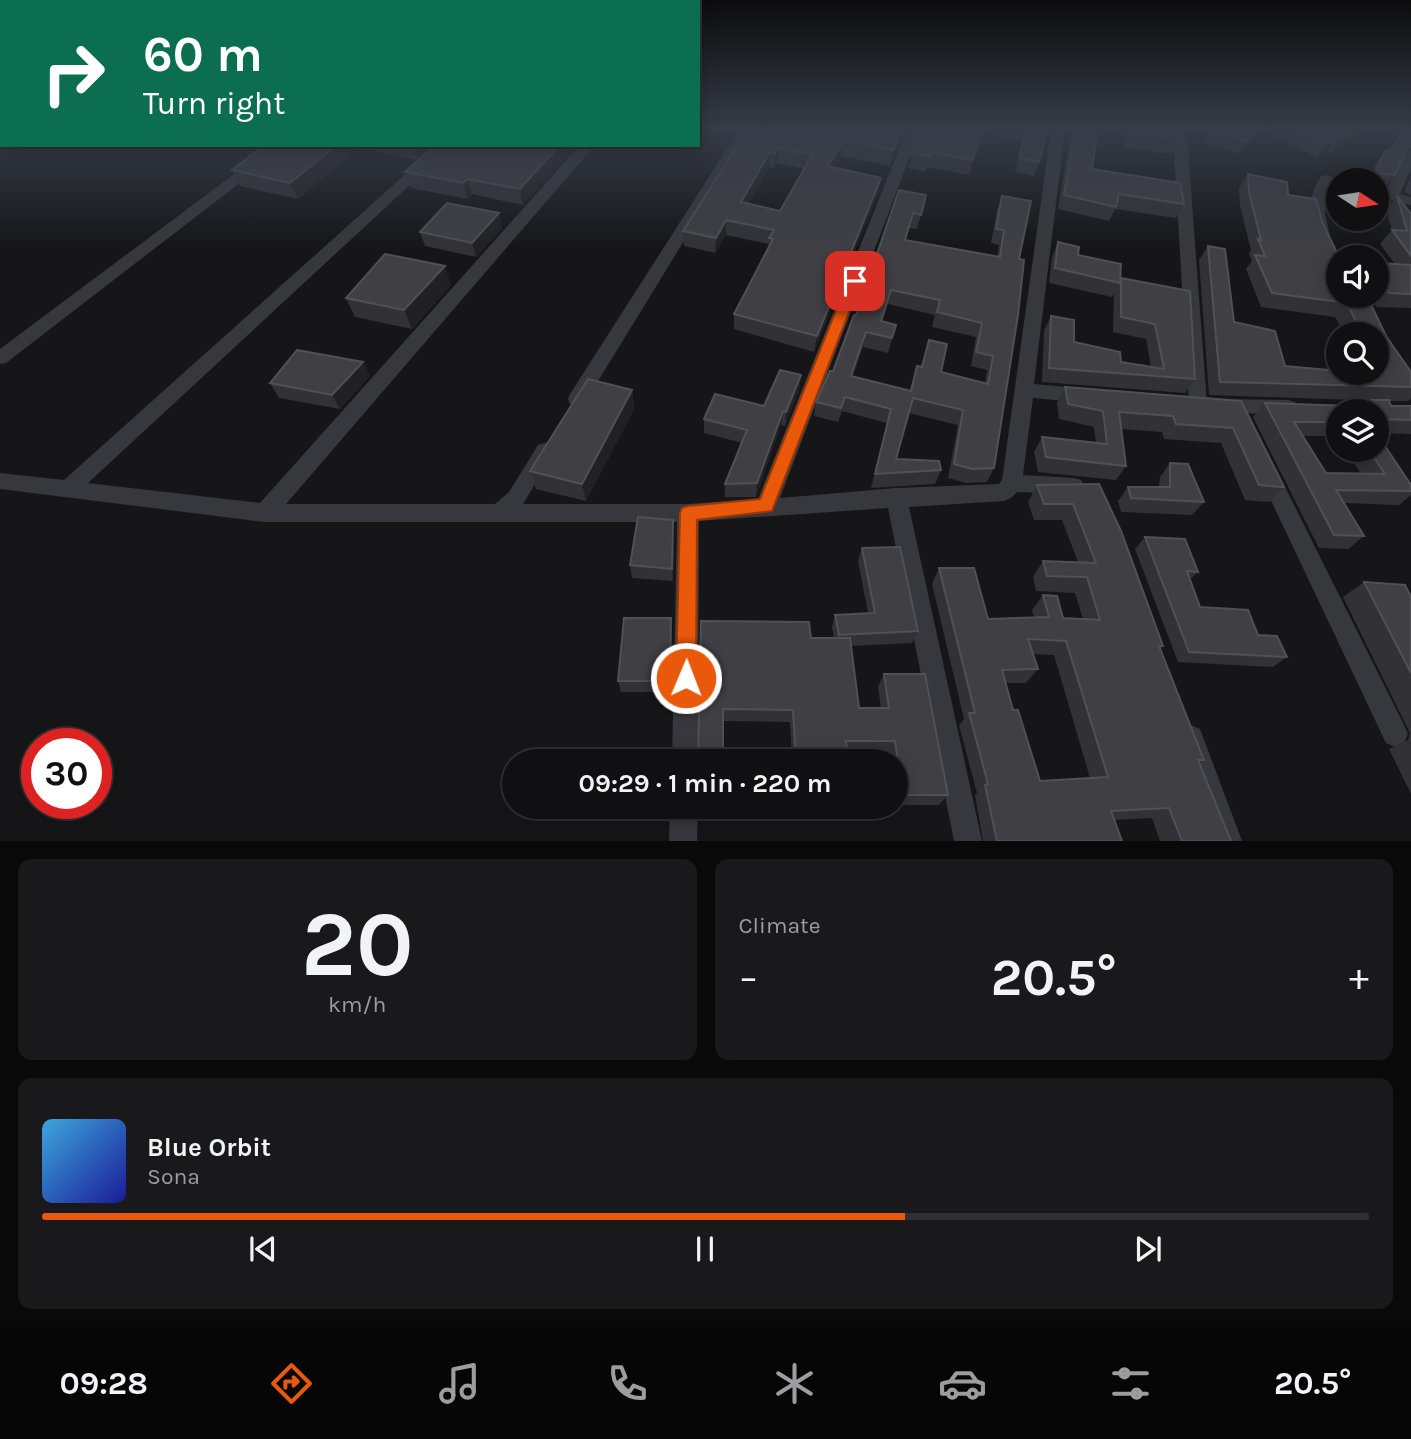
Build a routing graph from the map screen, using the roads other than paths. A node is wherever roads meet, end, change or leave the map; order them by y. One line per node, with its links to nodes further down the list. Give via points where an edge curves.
1 (250, 169): 14 (street)
2 (419, 169): 26 (street)
3 (567, 169): 30 (street)
4 (721, 169): 19 (street)
5 (899, 169): 28 (street)
6 (1053, 169): 15 (street)
7 (1182, 169): 17 (street, via 1191,404)
8 (1401, 169): 10 (street)
9 (1326, 179): 13 (street, via 1315,207)
10 (1390, 185)
11 (1390, 196): 12 (street)
12 (1411, 201)
13 (1328, 245)
14 (0, 358)
15 (1024, 390): 16 (street); 24 (street)
16 (1104, 397)
17 (1236, 407): 18 (street); 20 (street)
18 (1312, 407)
19 (566, 416)
20 (1248, 432)
21 (552, 440): 29 (street, via 516,498)
22 (1260, 457): 33 (street)
23 (0, 481): 26 (street)
24 (1012, 483): 25 (street); 27 (street, via 1004,492)
25 (1100, 487)
26 (68, 489): 30 (street)
27 (897, 497): 28 (street); 37 (street)
28 (766, 506): 31 (street)
29 (501, 512): 30 (street); 31 (street)
30 (265, 513)
31 (688, 513): 34 (street)
32 (1181, 710): 38 (street)
33 (1395, 734)
34 (685, 749)
35 (684, 819): 36 (street)
36 (683, 841)
37 (968, 841)
38 (1228, 841)

